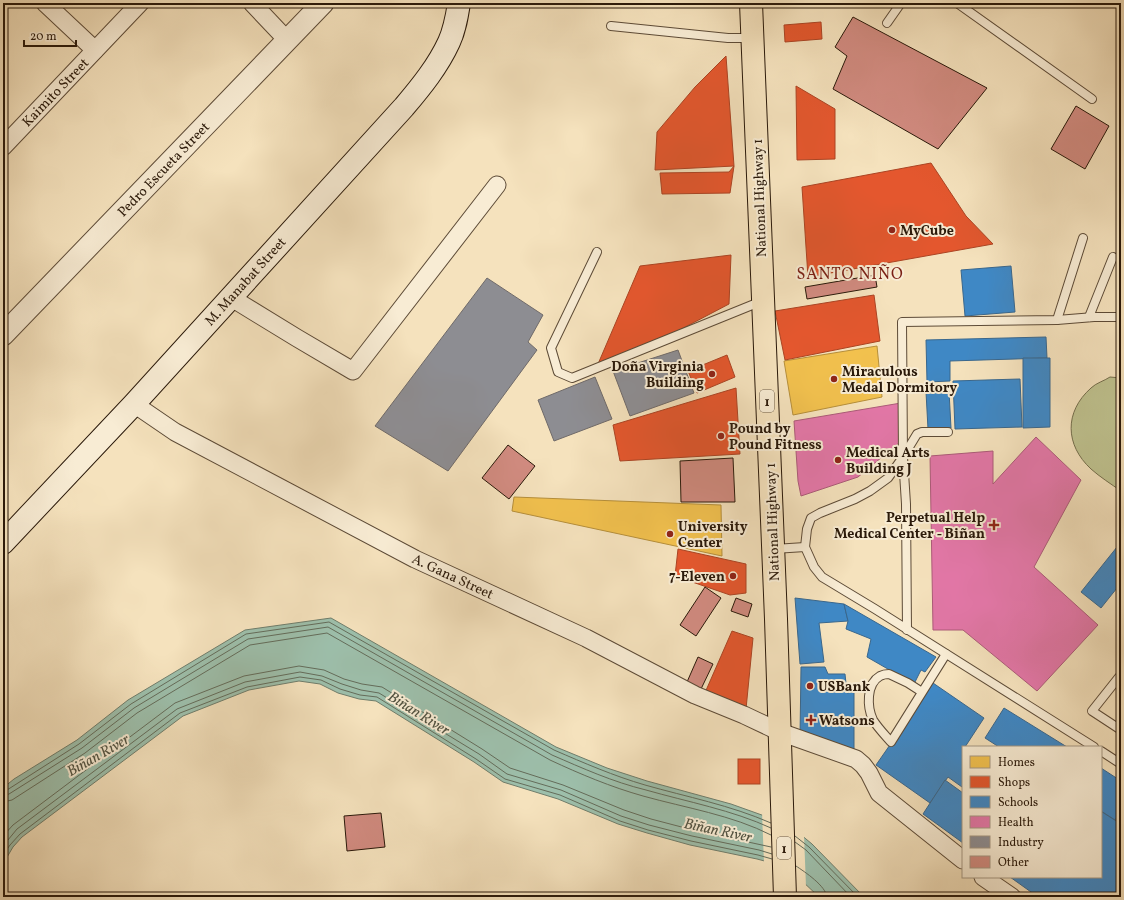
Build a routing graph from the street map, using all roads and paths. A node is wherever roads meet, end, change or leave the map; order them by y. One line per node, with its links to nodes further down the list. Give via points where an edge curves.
1 (45, 3): 13 (street)
2 (140, 3): 13 (street, Kaimito Street)
3 (252, 3): 12 (street)
4 (323, 3): 12 (street, Pedro Escueta Street)
5 (459, 3): 20 (main road, M. Manabat Street, via 449,42 429,77)
6 (751, 3): 11 (highway, National Highway 1 / 1)
7 (901, 3): 9 (lane)
8 (957, 3): 14 (lane)
9 (888, 23)
10 (611, 26): 11 (lane, via 728,38)
11 (752, 38): 21 (highway, National Highway 1 / 1)
12 (287, 40): 25 (street, Pedro Escueta Street)
13 (95, 50): 15 (street, Kaimito Street)
14 (1092, 99)
15 (3, 147)
16 (497, 185): 20 (street, via 353,371)
17 (1083, 238): 24 (lane)
18 (597, 252): 21 (lane, via 551,348 558,372 572,378)
19 (1113, 257): 22 (lane)
20 (230, 297): 26 (main road, M. Manabat Street)
21 (762, 300): 31 (highway, National Highway 1 / 1)
22 (1089, 317): 23 (lane); 24 (lane)
23 (1121, 317)
24 (1057, 320): 28 (lane, via 902,322)
25 (3, 336)
26 (134, 404): 29 (main road, M. Manabat Street); 37 (street, A. Gana Street, via 175,432 415,559 586,638 696,695)
27 (948, 432): 28 (lane, via 917,434)
28 (903, 457): 30 (lane, via 888,478 870,491 811,518); 32 (lane)
29 (3, 543)
30 (805, 547): 31 (lane); 32 (lane, via 814,567 822,577)
31 (773, 549): 37 (highway, National Highway 1 / 1)
32 (907, 630): 33 (lane)
33 (946, 654): 35 (lane); 38 (lane)
34 (1119, 677): 36 (lane, via 1092,711)
35 (922, 692): 35 (lane, via 895,736 891,742 869,709 872,684 880,676 889,674)
36 (1121, 730)
37 (780, 732): 41 (street, A. Gana Street, via 856,759 869,773 880,792); 43 (highway, National Highway 1 / 1)
38 (1092, 746)
39 (1102, 753): 40 (lane)
40 (1121, 764)
41 (962, 859)
42 (984, 878): 44 (street)
43 (785, 897)
44 (1012, 897)

